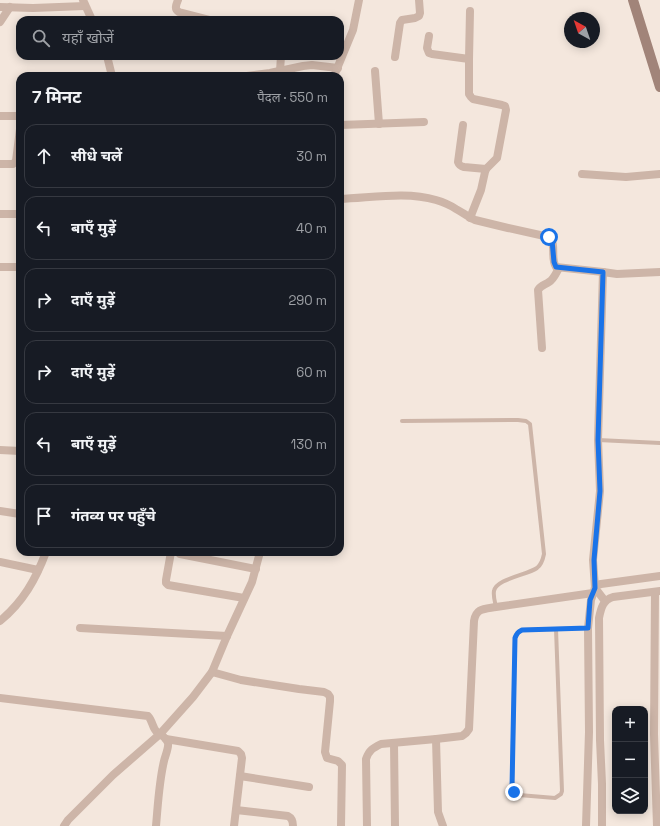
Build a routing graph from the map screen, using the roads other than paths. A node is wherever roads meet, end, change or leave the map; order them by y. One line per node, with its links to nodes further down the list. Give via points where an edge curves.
1 (178, 0): 10 (street, via 176,11)
2 (359, 0): 13 (street, via 353,30)
3 (419, 0): 14 (street, via 419,16 402,20 400,23)
4 (633, 0): 25 (street)
5 (84, 3): 7 (street, via 33,8); 9 (street)
6 (0, 7): 7 (street)
7 (10, 7): 11 (street)
8 (470, 11): 15 (street)
9 (90, 16)
10 (194, 16)
11 (0, 22)
12 (429, 36): 15 (street, via 429,53)
13 (344, 53)
14 (395, 57)
15 (469, 59): 34 (street, via 471,97 505,106 506,110 496,158)
16 (109, 60): 22 (street)
17 (281, 60): 20 (street)
18 (341, 60): 19 (street)
19 (338, 68): 20 (street, via 312,65); 24 (street)
20 (280, 71): 23 (street)
21 (375, 71): 29 (street)
22 (111, 72)
23 (273, 72)
24 (336, 72)
25 (660, 87)
26 (0, 116): 27 (street)
27 (16, 116)
28 (424, 122): 29 (street)
29 (379, 124): 30 (street)
30 (344, 125)
31 (463, 125): 34 (street, via 459,164 461,167)
32 (16, 161): 33 (street, via 13,164)
33 (0, 164)
34 (486, 169): 40 (street)
35 (582, 174): 36 (street, via 626,177)
36 (660, 174)
37 (344, 199): 40 (street, via 405,196 426,198 454,207)
38 (0, 214): 39 (street)
39 (16, 214)
40 (470, 218): 43 (street, via 549,237 552,240 554,265)
41 (0, 267): 42 (street)
42 (16, 267)
43 (559, 268): 44 (street); 46 (street, via 554,278 538,290)
44 (603, 272): 45 (street); 48 (street)
45 (660, 272)
46 (542, 348)
47 (402, 421): 66 (lane, via 518,420 530,424 544,554 537,568 495,587)
48 (598, 440): 49 (lane); 62 (street, via 600,491)
49 (660, 443)
50 (0, 450): 51 (street)
51 (16, 451)
52 (0, 511): 53 (street)
53 (16, 513)
54 (44, 556): 60 (street)
55 (174, 556): 64 (street, via 166,580 168,585)
56 (190, 556): 59 (street)
57 (259, 556): 59 (street)
58 (0, 562): 60 (street)
59 (256, 569): 64 (street)
60 (38, 570): 67 (street, via 19,603)
61 (660, 576): 62 (street, via 601,584)
62 (594, 590): 65 (street); 66 (street); 69 (street, via 590,600)
63 (657, 592): 65 (street, via 613,597); 92 (street, via 654,734)
64 (244, 598): 71 (street)
65 (605, 601): 76 (street, via 598,618)
66 (496, 607): 75 (street, via 481,609 474,616 469,729 462,736)
67 (0, 621)
68 (80, 628): 71 (street)
69 (588, 628): 70 (lane); 77 (street)
70 (556, 629): 70 (lane, via 522,630 515,638 512,788 519,795 555,798 562,791)
71 (227, 636): 72 (street)
72 (212, 672): 74 (street); 86 (street, via 241,680 328,694 330,701 325,752 327,758 342,764)
73 (0, 698): 74 (street, via 148,716 155,730)
74 (163, 736): 79 (street, via 238,751 242,754); 82 (street, via 113,775); 83 (street, via 168,747 161,776)
75 (436, 739): 78 (street); 89 (street, via 438,812)
76 (600, 740): 77 (street); 91 (street)
77 (588, 741): 90 (street)
78 (394, 743): 87 (street, via 381,744 373,748 366,759); 88 (street)
79 (240, 776): 80 (street); 81 (street)
80 (309, 787)
81 (236, 810): 84 (street); 85 (street, via 288,816 292,819)
82 (64, 826)
83 (156, 826)
84 (234, 826)
85 (293, 826)
86 (341, 826)
87 (367, 826)
88 (395, 826)
89 (443, 826)
90 (586, 826)
91 (602, 826)
92 (657, 826)

